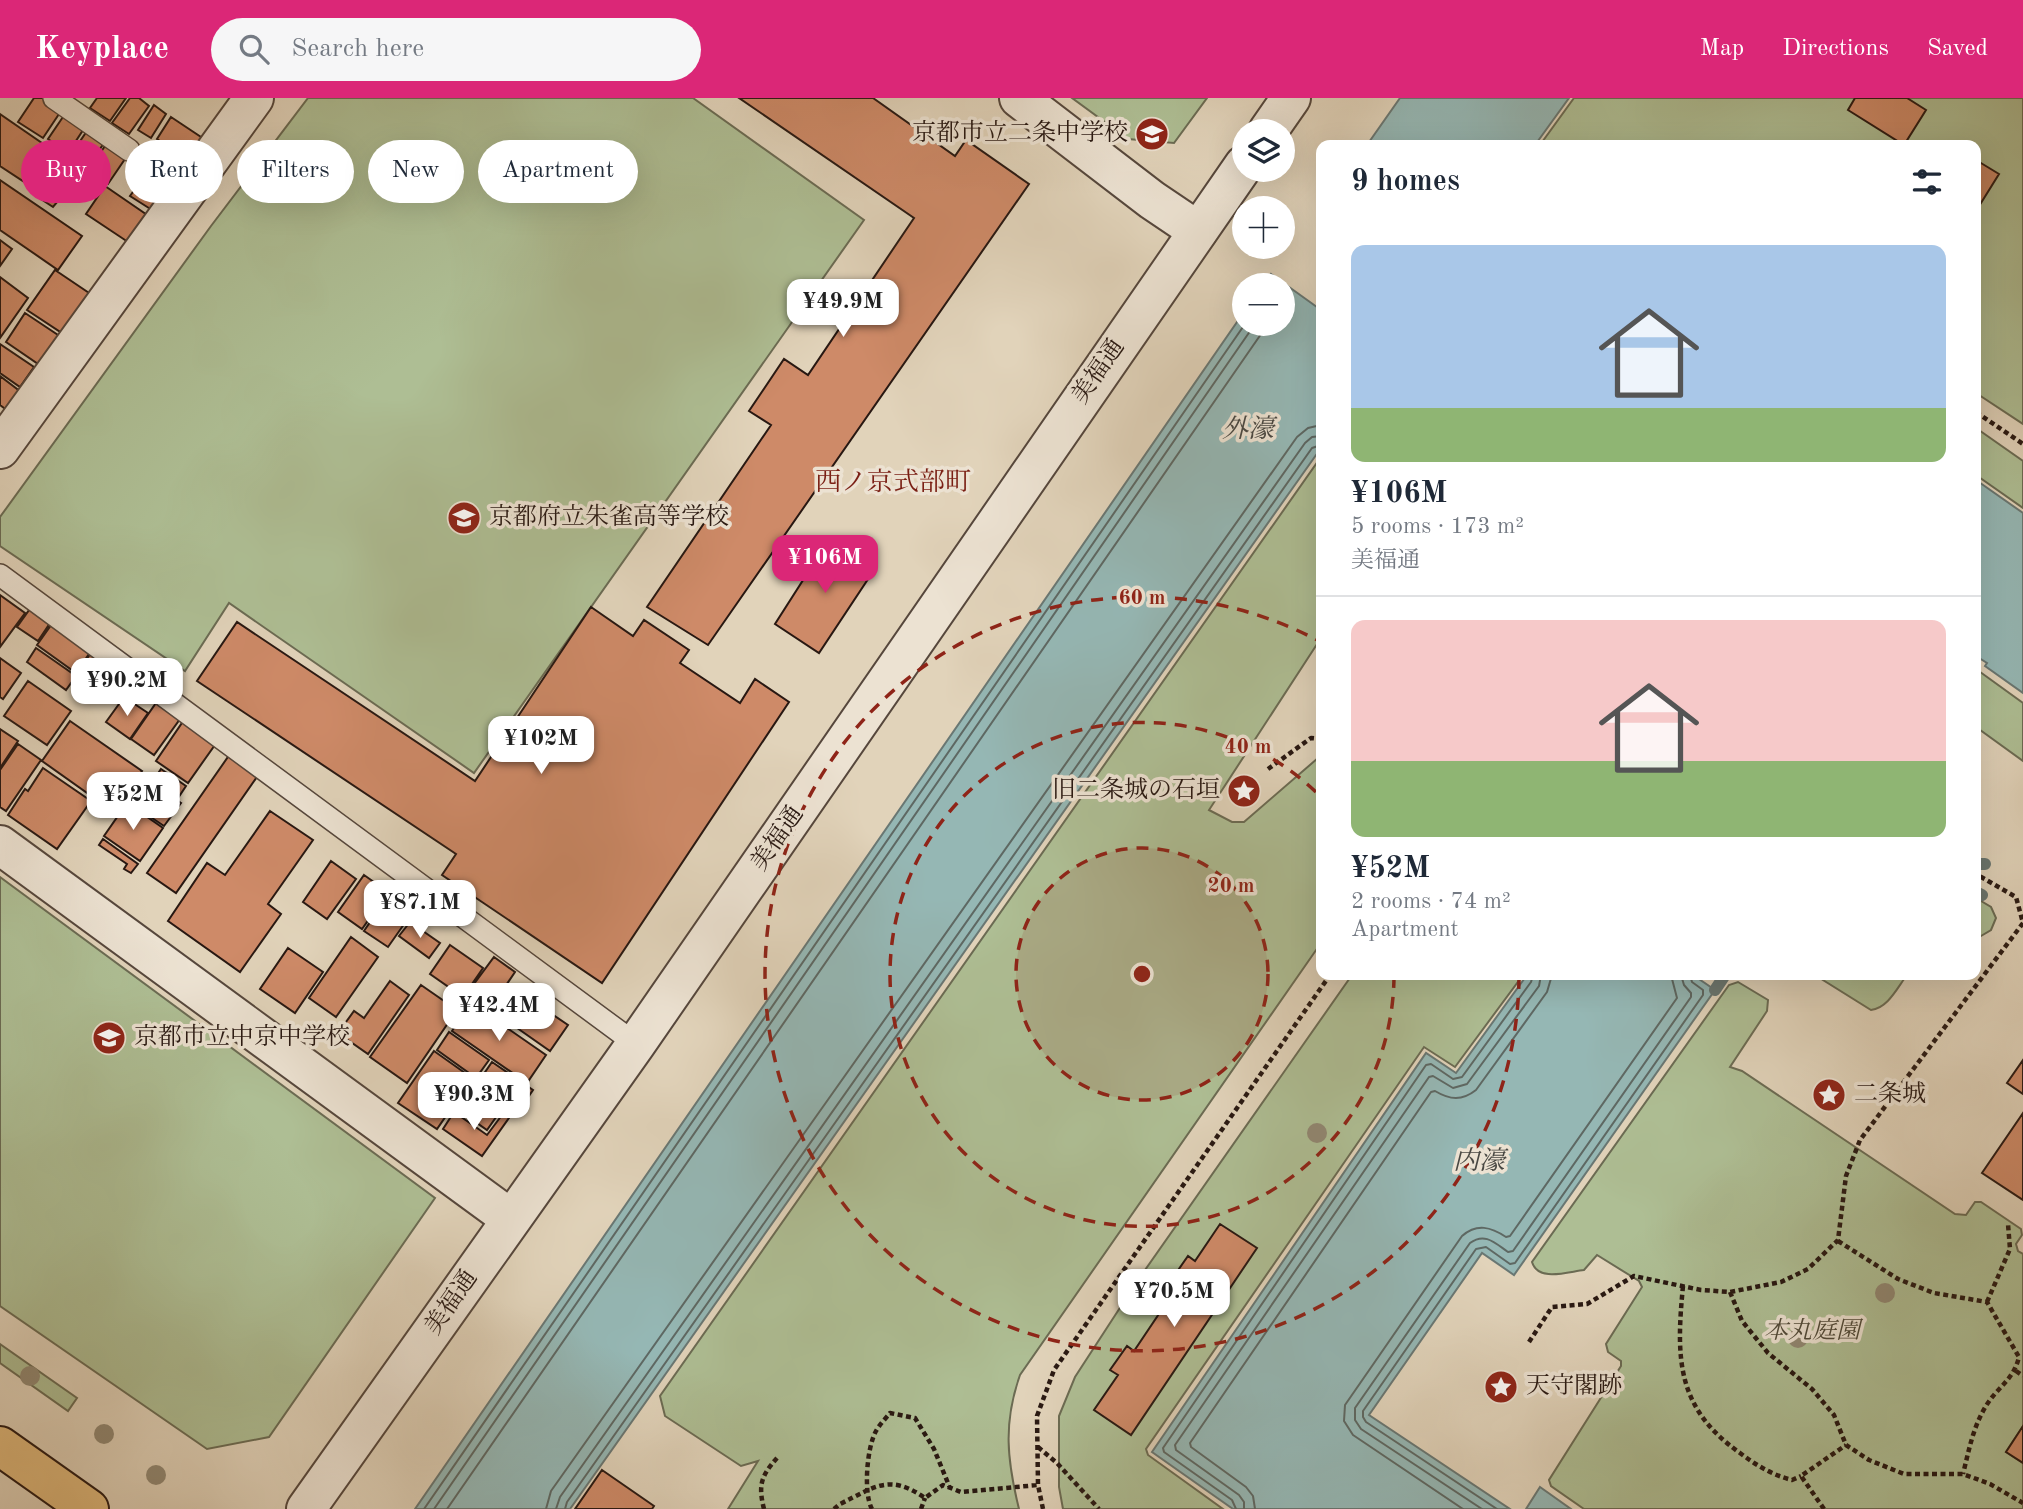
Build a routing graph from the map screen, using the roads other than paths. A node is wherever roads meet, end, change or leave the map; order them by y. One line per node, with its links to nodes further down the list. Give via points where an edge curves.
1 (54, 98): 6 (lane)
2 (254, 98): 9 (street)
3 (1019, 98): 8 (street)
4 (1291, 98): 5 (street)
5 (1276, 119)
6 (125, 147)
7 (1232, 182): 8 (street, 美福通)
8 (1198, 231): 12 (street, 美福通)
9 (0, 449)
10 (0, 575): 12 (lane)
11 (0, 845): 13 (street)
12 (636, 1044): 13 (street, 美福通)
13 (511, 1219): 16 (street, 美福通)
14 (0, 1446): 15 (main road)
15 (89, 1509)
16 (306, 1509)

